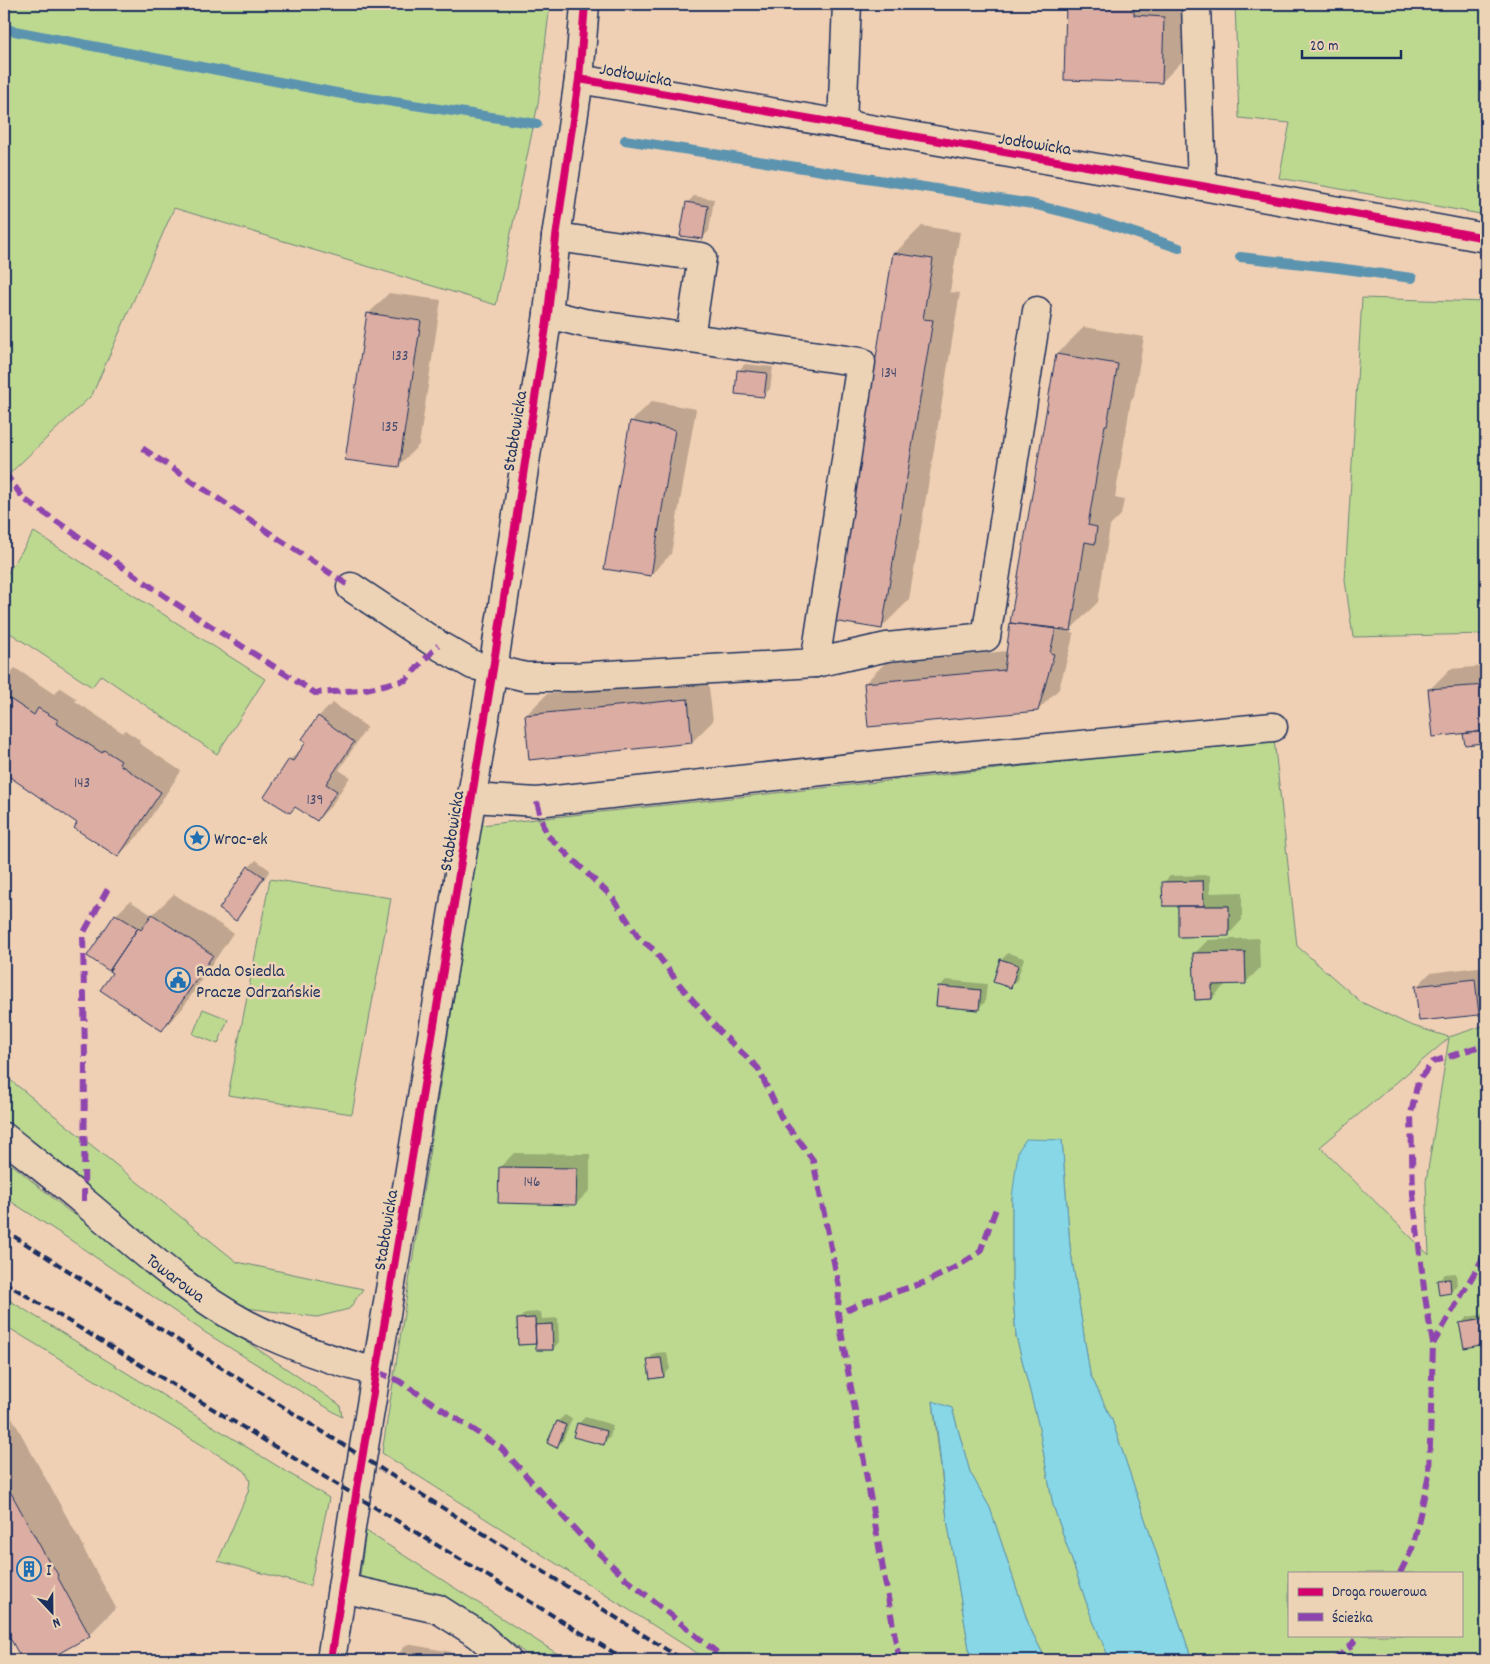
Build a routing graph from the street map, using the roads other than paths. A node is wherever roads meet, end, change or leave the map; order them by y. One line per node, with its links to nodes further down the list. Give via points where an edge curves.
1 (585, 4): 4 (street, Stabłowicka)
2 (847, 4): 5 (street)
3 (1196, 4): 6 (street)
4 (579, 79): 5 (street, Jodłowicka); 7 (street, Stabłowicka)
5 (842, 124): 6 (street, Jodłowicka)
6 (1202, 186): 8 (street, Jodłowicka)
7 (556, 237): 10 (street, Stabłowicka); 11 (street, via 702,257)
8 (1486, 238)
9 (1037, 311): 13 (street, via 986,637 887,647)
10 (548, 314): 11 (street, via 584,323); 14 (street, Stabłowicka)
11 (690, 338): 13 (street, via 861,362)
12 (351, 587): 14 (street, via 473,665)
13 (814, 663): 14 (street, via 574,677 526,677)
14 (493, 668): 16 (street, Stabłowicka)
15 (1273, 727): 16 (street, via 942,758 537,802)
16 (472, 798): 18 (street, Stabłowicka)
17 (4, 1137): 18 (street, Towarowa, via 133,1244 205,1298 280,1340 318,1356)
18 (377, 1372): 19 (street, Stabłowicka)
19 (342, 1588): 20 (street, Stabłowicka); 21 (street, via 438,1609 479,1635)
20 (331, 1660)
21 (507, 1660)

